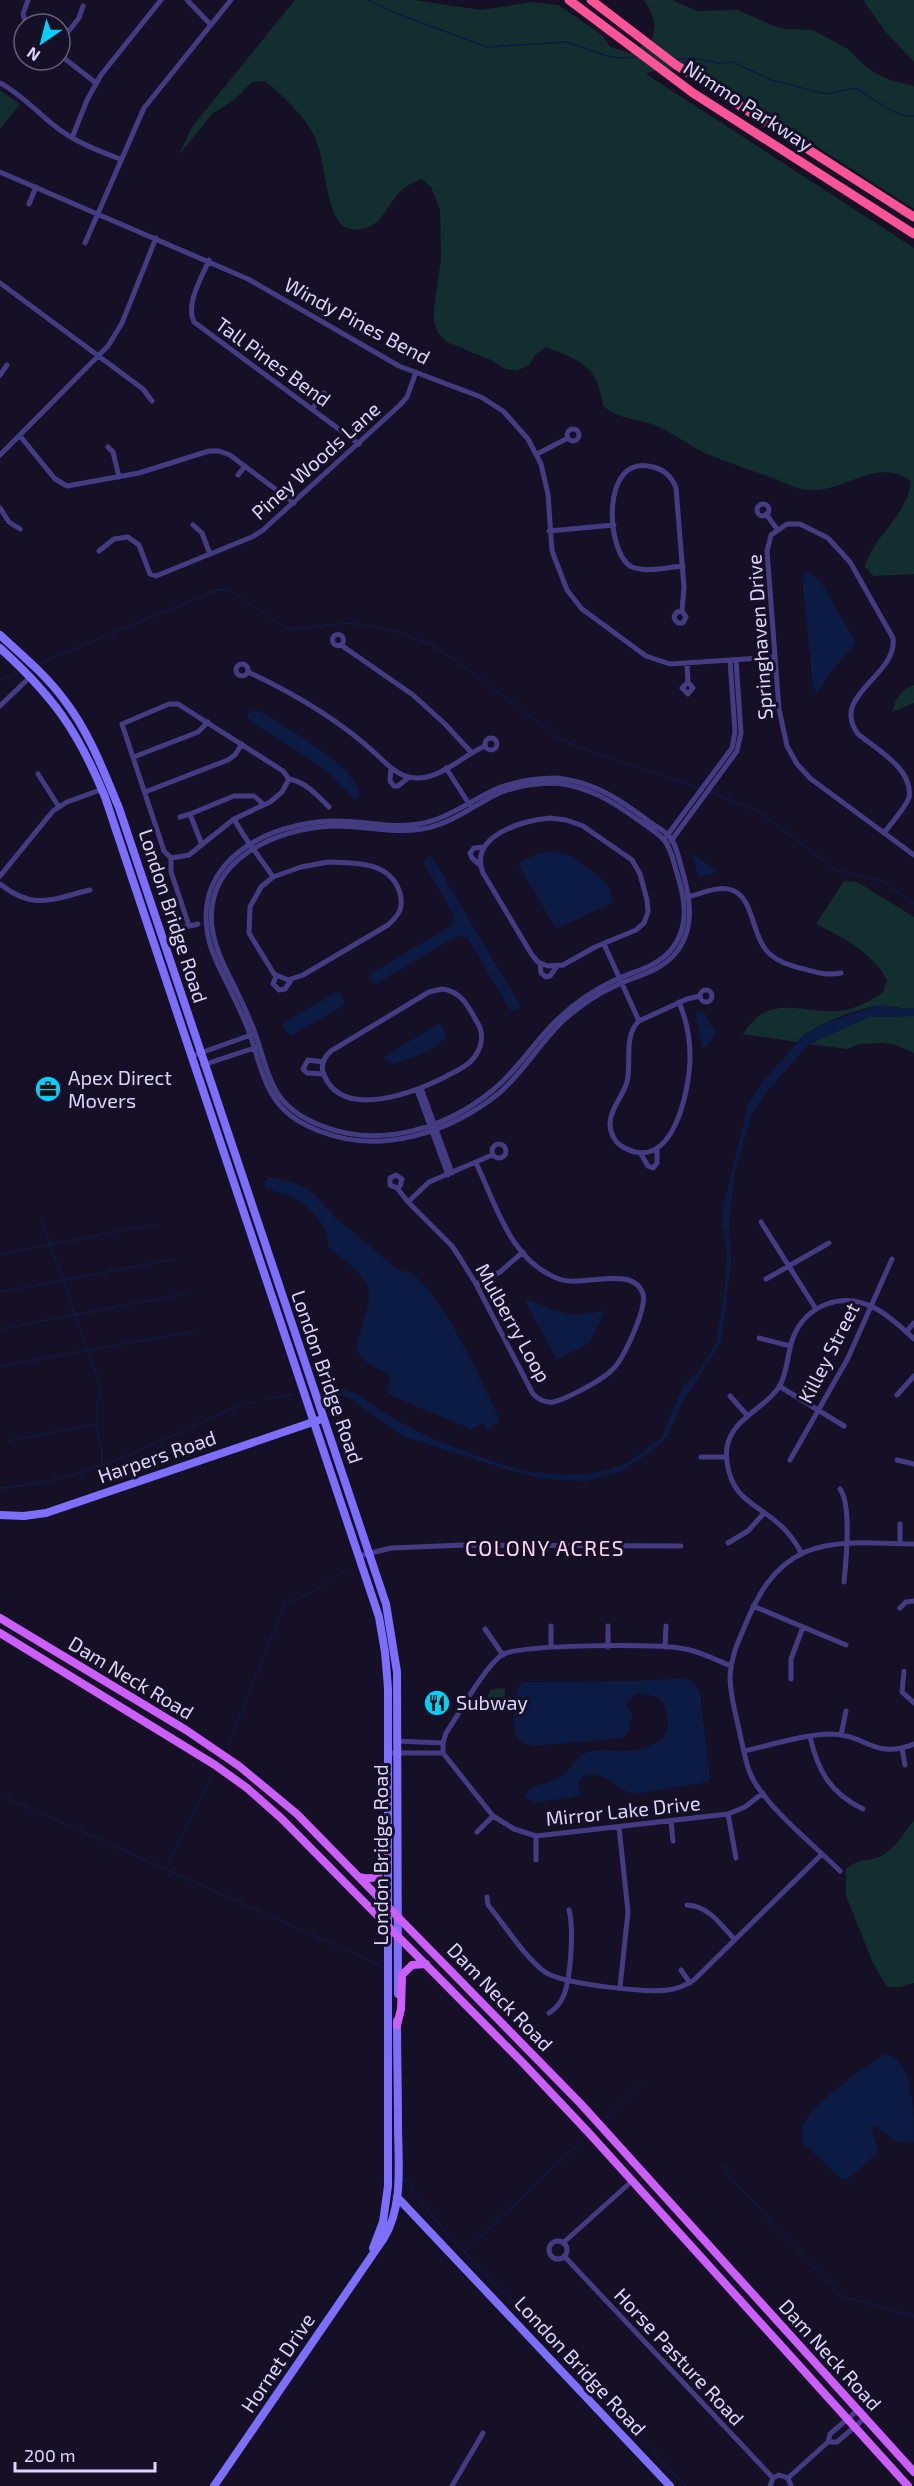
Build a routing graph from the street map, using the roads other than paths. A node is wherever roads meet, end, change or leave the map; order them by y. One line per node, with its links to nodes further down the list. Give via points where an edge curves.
1 (161, 0): 11 (street)
2 (187, 0): 7 (street)
3 (231, 0): 7 (street)
4 (569, 0): 19 (highway, Nimmo Parkway, via 693,93)
5 (591, 0): 18 (highway, Nimmo Parkway, via 676,65)
6 (83, 6): 8 (street)
7 (211, 25): 13 (street, via 151,97)
8 (72, 28)
9 (72, 64): 11 (street)
10 (0, 83): 12 (street)
11 (96, 83): 12 (street)
12 (72, 138): 13 (street)
13 (120, 159): 17 (street)
14 (0, 172): 15 (street, Windy Pines Bend)
15 (36, 187): 16 (street); 17 (street, Windy Pines Bend)
16 (28, 204)
17 (98, 213): 20 (street, Windy Pines Bend); 21 (street)
18 (914, 218)
19 (914, 234)
20 (156, 238): 22 (street, Windy Pines Bend); 24 (street, via 122,323)
21 (86, 243)
22 (209, 260): 26 (street, Windy Pines Bend, via 391,362); 30 (street, Tall Pines Bend, via 192,303 194,322)
23 (0, 283): 24 (street)
24 (99, 356): 29 (street, via 143,389); 31 (street)
25 (7, 365): 27 (street)
26 (416, 372): 33 (street, Piney Woods Lane, via 404,402); 35 (street, Windy Pines Bend, via 493,404 520,429)
27 (0, 375)
28 (324, 393): 30 (street)
29 (152, 401)
30 (312, 410): 33 (street, Tall Pines Bend)
31 (20, 436): 36 (street); 39 (street, via 62,484 71,486)
32 (568, 438): 35 (street)
33 (359, 444): 40 (street, Piney Woods Lane)
34 (108, 447): 39 (street)
35 (537, 454): 47 (street, Windy Pines Bend, via 546,485)
36 (0, 455)
37 (245, 466): 38 (street); 39 (street, via 230,455 213,451); 40 (street)
38 (237, 475)
39 (120, 477)
40 (294, 503): 49 (street, Piney Woods Lane, via 252,537)
41 (0, 508): 45 (street, via 9,522)
42 (766, 514): 46 (street)
43 (193, 525): 49 (street, via 202,533)
44 (614, 525): 47 (street); 50 (street, via 618,553 630,566 647,570); 50 (street, via 613,500 624,473 639,463 660,469 674,483)
45 (20, 529)
46 (777, 529): 55 (street, Springhaven Drive, via 767,551); 82 (street, Springhaven Drive, via 800,524 835,544 850,562 891,633 893,648 888,660 856,697 850,715 858,734 903,767 910,779 909,798)
47 (549, 531): 57 (street, Windy Pines Bend, via 555,561 577,603 646,656 664,663)
48 (99, 551): 49 (street, Piney Woods Lane, via 114,538 128,537 139,545 152,575 156,576)
49 (210, 554)
50 (683, 566): 51 (street)
51 (682, 611)
52 (0, 635): 72 (main road, London Bridge Road, via 41,672 73,711)
53 (341, 645): 65 (street, via 413,695)
54 (0, 648): 59 (main road, London Bridge Road)
55 (775, 657): 56 (street, Windy Pines Bend); 82 (street, Springhaven Drive, via 781,725 792,755 811,779)
56 (733, 660): 57 (street, Windy Pines Bend); 83 (street, via 741,733 737,751)
57 (687, 663): 60 (street)
58 (248, 672): 68 (street, via 325,713)
59 (31, 676): 61 (street); 73 (main road, London Bridge Road, via 69,724)
60 (688, 682)
61 (0, 706)
62 (208, 722): 63 (street); 66 (street, via 198,732); 66 (street, via 178,704 169,704 122,724)
63 (242, 744): 71 (street); 74 (street, via 228,760)
64 (485, 746): 65 (street)
65 (471, 752): 67 (street)
66 (134, 757): 74 (street)
67 (446, 768): 70 (street, via 425,777); 78 (street)
68 (391, 769): 70 (street); 70 (street, via 390,781 394,786)
69 (38, 774): 76 (street)
70 (409, 777)
71 (289, 779): 75 (street, via 277,798); 77 (street, via 311,789)
72 (110, 786): 73 (street); 110 (main road, London Bridge Road)
73 (102, 790): 76 (street); 111 (main road, London Bridge Road)
74 (145, 792): 88 (street, via 164,851)
75 (262, 804): 79 (street, via 254,796 242,795); 81 (street)
76 (59, 807): 90 (street)
77 (329, 807)
78 (471, 807): 83 (street, via 492,791 519,781 569,779 614,796); 85 (street, via 423,824 313,822 274,832)
79 (190, 814): 80 (street); 84 (street)
80 (180, 817)
81 (234, 819): 84 (street); 85 (street)
82 (884, 833): 87 (street, Springhaven Drive)
83 (668, 840): 94 (street)
84 (202, 845): 88 (street, via 189,855)
85 (251, 846): 91 (street); 108 (street, via 229,860 216,880 208,900 207,922 213,951)
86 (484, 847): 89 (street); 89 (street, via 474,848 470,853); 98 (street, via 519,824 560,819 590,830 632,860 647,900 646,917 636,930)
87 (914, 855)
88 (171, 858): 96 (street, via 171,872)
89 (480, 865): 99 (street)
90 (0, 876)
91 (273, 877): 102 (street, via 255,896 248,922 249,933); 103 (street, via 328,862 353,863 384,870 397,884 402,901 398,916 388,925)
92 (0, 884): 93 (street, via 20,898 37,901)
93 (90, 890)
94 (687, 897): 101 (street, via 719,889 736,892 747,903 757,938 771,956 819,973); 104 (street, via 688,927 678,951 657,969)
95 (198, 924): 96 (street)
96 (189, 927): 97 (street)
97 (177, 929)
98 (604, 944): 100 (street); 104 (street)
99 (540, 963): 100 (street); 100 (street, via 541,973 546,977)
100 (557, 966)
101 (841, 973)
102 (276, 976): 103 (street); 103 (street, via 273,984 279,990 285,989)
103 (291, 980)
104 (620, 980): 107 (street); 117 (street, via 567,1018 498,1093 465,1116)
105 (700, 996): 106 (street)
106 (678, 1002): 107 (street); 118 (street, via 688,1034 688,1081 676,1121)
107 (639, 1021): 119 (street, via 629,1039 626,1087 610,1124 619,1144)
108 (253, 1034): 109 (street); 110 (street)
109 (257, 1047): 113 (street); 117 (street, via 273,1096 285,1111 307,1125 340,1138 371,1142 402,1139)
110 (201, 1053): 111 (street); 113 (main road, London Bridge Road)
111 (192, 1056): 114 (main road, London Bridge Road)
112 (323, 1062): 115 (street); 115 (street, via 308,1060 303,1069); 116 (street, via 331,1051 429,992 450,990 465,1001 481,1028 480,1046 466,1066)
113 (205, 1064): 114 (street); 145 (main road, London Bridge Road)
114 (196, 1067): 146 (main road, London Bridge Road)
115 (324, 1074): 116 (street, via 337,1091 358,1100 392,1097)
116 (419, 1089): 117 (street)
117 (433, 1127): 122 (street)
118 (657, 1150): 119 (street); 119 (street, via 653,1168)
119 (642, 1154)
120 (492, 1155): 121 (street)
121 (476, 1163): 122 (street); 127 (street, Mulberry Loop, via 503,1226)
122 (450, 1174): 124 (street, via 429,1182)
123 (397, 1188): 124 (street, Mulberry Loop)
124 (408, 1202): 131 (street, Mulberry Loop, via 452,1246)
125 (761, 1222): 129 (street)
126 (829, 1243): 129 (street)
127 (523, 1252): 131 (street, via 500,1272); 131 (street, Mulberry Loop, via 543,1271 563,1281 626,1279 640,1289 643,1306 623,1355 603,1377 555,1401 537,1397)
128 (892, 1259): 132 (street, Killey Street)
129 (789, 1266): 130 (street); 133 (street)
130 (766, 1278)
131 (476, 1284)
132 (871, 1306): 133 (street, via 847,1300); 135 (street); 143 (street, Killey Street, via 848,1358)
133 (816, 1309): 138 (street, via 800,1326)
134 (914, 1323): 135 (street)
135 (906, 1332): 137 (street)
136 (759, 1338): 138 (street)
137 (914, 1340)
138 (790, 1347): 140 (street)
139 (914, 1376): 141 (street)
140 (779, 1386): 143 (street); 144 (street)
141 (897, 1395)
142 (730, 1396): 144 (street)
143 (817, 1410): 147 (street); 150 (street, Killey Street)
144 (747, 1415): 149 (street, via 732,1434)
145 (324, 1419): 146 (main road, Harpers Road); 162 (main road, London Bridge Road)
146 (315, 1421): 155 (main road, Harpers Road, via 46,1512); 164 (main road, London Bridge Road)
147 (844, 1426)
148 (701, 1457): 149 (street)
149 (726, 1457): 154 (street, via 738,1492)
150 (790, 1460)
151 (897, 1460): 152 (street)
152 (914, 1464)
153 (840, 1489): 158 (street, via 846,1500)
154 (764, 1513): 157 (street, via 748,1531); 163 (street, via 788,1532)
155 (0, 1515)
156 (900, 1524): 159 (street)
157 (728, 1543)
158 (846, 1544): 159 (street); 163 (street); 165 (street)
159 (900, 1544): 160 (street)
160 (914, 1544)
161 (681, 1545): 162 (street, via 465,1545 391,1548)
162 (369, 1554): 164 (street); 189 (main road, London Bridge Road, via 395,1650)
163 (802, 1554): 167 (street, via 773,1576)
164 (359, 1556): 188 (main road, London Bridge Road, via 379,1617 385,1652)
165 (844, 1582)
166 (914, 1601): 168 (street)
167 (753, 1606): 173 (street); 181 (street)
168 (900, 1608)
169 (0, 1618): 212 (main road, Dam Neck Road, via 170,1719 239,1767 297,1814)
170 (551, 1626): 177 (street)
171 (608, 1626): 178 (street)
172 (666, 1626): 179 (street)
173 (803, 1628): 176 (street); 183 (street, via 791,1659)
174 (485, 1629): 180 (street)
175 (0, 1633): 218 (main road, Dam Neck Road, via 248,1788)
176 (846, 1646)
177 (551, 1647): 178 (street); 180 (street)
178 (608, 1647): 179 (street)
179 (665, 1647): 181 (street, via 696,1652)
180 (503, 1655): 190 (street, via 490,1667)
181 (731, 1666): 193 (street, via 731,1688)
182 (904, 1671): 184 (street, via 902,1692)
183 (791, 1679)
184 (914, 1703)
185 (846, 1711): 186 (street)
186 (841, 1735): 187 (street); 192 (street, via 880,1750)
187 (810, 1737): 193 (street); 199 (street, via 824,1777 839,1794)
188 (387, 1741): 189 (street); 194 (main road, London Bridge Road)
189 (397, 1741): 190 (street); 195 (main road, London Bridge Road)
190 (442, 1743): 196 (street)
191 (914, 1744): 192 (street)
192 (902, 1748): 197 (street)
193 (744, 1751): 198 (street)
194 (387, 1753): 195 (street); 208 (main road, London Bridge Road)
195 (397, 1753): 196 (street); 217 (main road, London Bridge Road)
196 (443, 1753): 201 (street, Mirror Lake Drive)
197 (905, 1765)
198 (762, 1792): 200 (street, Mirror Lake Drive, via 745,1807); 207 (street)
199 (863, 1809)
200 (728, 1814): 202 (street, Mirror Lake Drive); 209 (street)
201 (493, 1816): 204 (street); 205 (street, Mirror Lake Drive)
202 (671, 1821): 203 (street, Mirror Lake Drive); 206 (street)
203 (620, 1827): 205 (street, Mirror Lake Drive); 225 (street, via 628,1912)
204 (477, 1832)
205 (536, 1836): 210 (street)
206 (673, 1841)
207 (822, 1854): 211 (street); 220 (street)
208 (387, 1857): 212 (main road, via 378,1876); 215 (main road, London Bridge Road)
209 (736, 1858)
210 (536, 1860)
211 (840, 1871)
212 (360, 1877): 215 (main road, Dam Neck Road)
213 (487, 1897): 223 (street, via 488,1905 539,1966)
214 (687, 1905): 220 (street, via 710,1913)
215 (388, 1906): 217 (main road, Dam Neck Road); 218 (main road, London Bridge Road)
216 (569, 1910): 223 (street, via 572,1933)
217 (397, 1915): 219 (main road, London Bridge Road); 236 (main road, Dam Neck Road, via 580,2103)
218 (388, 1925): 219 (main road, Dam Neck Road); 228 (main road, London Bridge Road)
219 (397, 1935): 221 (main road, Dam Neck Road); 227 (main road, London Bridge Road)
220 (735, 1940): 224 (street)
221 (426, 1964): 227 (main road, via 408,1967 402,1975); 229 (main road, Dam Neck Road)
222 (681, 1970): 224 (street)
223 (567, 1981): 225 (street); 226 (street, via 564,1997)
224 (690, 1983): 225 (street, via 668,1990)
225 (620, 1987)
226 (549, 2013)
227 (398, 2025): 230 (main road, London Bridge Road)
228 (388, 2128): 231 (main road, via 393,2143 393,2186); 234 (main road, via 387,2206)
229 (632, 2181): 232 (street, Horse Pasture Road); 238 (main road, Dam Neck Road)
230 (398, 2187): 231 (main road, London Bridge Road); 235 (main road, London Bridge Road, via 406,2202)
231 (397, 2197): 234 (main road, via 390,2228); 235 (main road, London Bridge Road)
232 (563, 2243): 233 (street, via 567,2249); 233 (street, Horse Pasture Road, via 554,2242 549,2250 555,2258)
233 (564, 2256): 243 (street, Horse Pasture Road)
234 (369, 2258): 245 (main road, Hornet Drive)
235 (466, 2270): 247 (main road, London Bridge Road)
236 (858, 2410): 237 (main road, Dam Neck Road); 238 (street)
237 (865, 2418): 239 (street); 242 (main road, Dam Neck Road)
238 (847, 2419): 239 (main road, Dam Neck Road); 241 (street, via 830,2434)
239 (855, 2428): 241 (street, via 837,2442); 250 (main road, Dam Neck Road)
240 (483, 2433): 246 (street)
241 (828, 2442): 244 (street)
242 (914, 2472)
243 (773, 2478): 244 (street); 248 (street)
244 (788, 2478): 249 (street)
245 (214, 2486)
246 (452, 2486)
247 (670, 2486)
248 (770, 2486)
249 (791, 2486)
250 (908, 2486)

